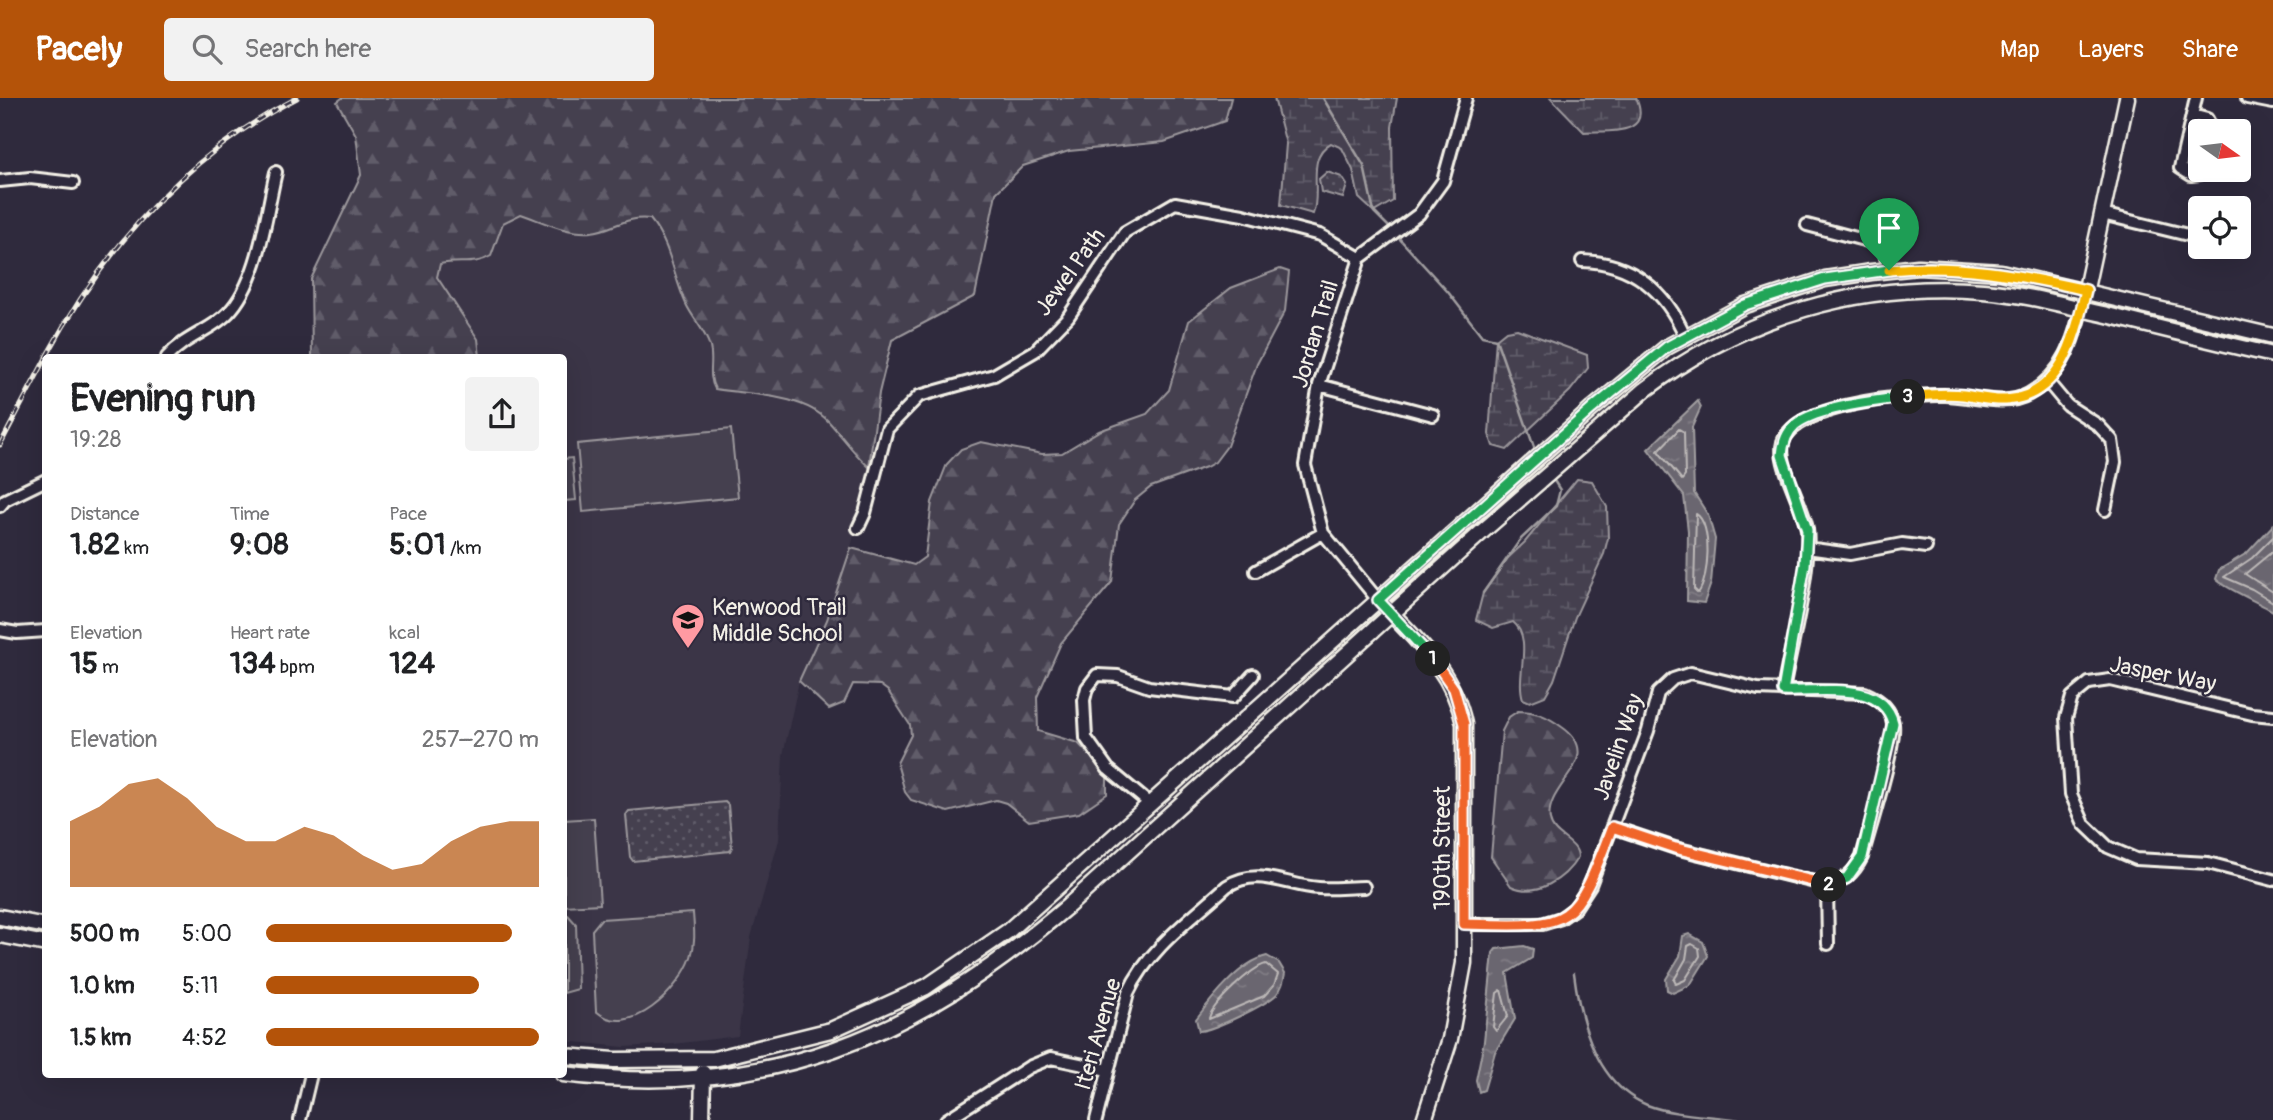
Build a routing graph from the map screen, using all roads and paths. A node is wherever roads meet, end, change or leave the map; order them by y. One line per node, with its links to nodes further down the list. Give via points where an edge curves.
1 (1466, 98): 17 (street, Jordan Trail, via 1443,181 1419,214)
2 (2127, 98): 14 (main road)
3 (2196, 98): 6 (street)
4 (2247, 98): 5 (street)
5 (2273, 103)
6 (2192, 115): 7 (street); 8 (street)
7 (2191, 119)
8 (2207, 119)
9 (2188, 133): 11 (street, via 2180,168)
10 (276, 172): 23 (street, via 241,299 226,316 189,336)
11 (2188, 173)
12 (0, 181): 13 (street, via 30,178)
13 (73, 183)
14 (2102, 214): 16 (street); 20 (main road)
15 (1807, 225): 19 (street, via 1883,244)
16 (2188, 235)
17 (1360, 258): 26 (street, Jordan Trail); 31 (street, Jewel Path, via 1320,235 1175,203 1125,232 1068,317 1035,351 994,375 919,396 887,429)
18 (1582, 261): 22 (street, via 1605,261 1644,279 1665,301)
19 (1889, 270): 20 (main road, via 1918,267 2001,272); 22 (main road, via 1825,279 1788,290 1745,305)
20 (2083, 300): 21 (main road); 24 (main road); 25 (street, via 2067,357); 37 (main road, via 1984,291 1878,291 1798,310 1724,339 1645,390)
21 (2273, 336)
22 (1685, 337): 36 (main road, via 1592,409)
23 (170, 354)
24 (2273, 355)
25 (2047, 381): 30 (street, via 2067,405 2112,440 2115,462); 34 (street, via 2029,394 2006,400 1941,394 1891,398 1797,423 1783,443 1782,455 1803,513)
26 (1319, 385): 27 (street); 32 (street, Jordan Trail, via 1305,465)
27 (1433, 415)
28 (42, 482): 29 (street)
29 (0, 506)
30 (2105, 510)
31 (858, 528)
32 (1323, 533): 35 (street); 36 (street, Jordan Trail)
33 (1926, 547): 34 (street, via 1902,544 1850,554)
34 (1807, 548): 41 (street)
35 (1256, 571)
36 (1378, 600): 37 (main road, 190th Street); 43 (main road)
37 (1392, 614): 49 (main road, 190th Street, via 1442,669 1464,724); 59 (main road, via 1068,906 970,983 916,1015 838,1051 760,1072)
38 (0, 630): 39 (street)
39 (42, 631)
40 (1253, 675): 43 (street, via 1233,697 1149,687 1118,676 1097,675 1092,681 1084,701 1086,738 1108,769)
41 (1783, 691): 44 (street, Javelin Way, via 1691,673 1664,684); 46 (street, Javelin Way, via 1865,693 1879,700 1893,723 1862,857 1847,878)
42 (2273, 716): 45 (street, Jasper Way, via 2252,715 2110,680 2089,683 2072,697 2066,719 2071,794 2084,824 2108,847 2136,859 2208,863)
43 (1150, 804): 55 (main road, via 1008,931 926,987 831,1030)
44 (1612, 827): 46 (street, via 1675,848); 49 (street, Javelin Way, via 1585,894 1561,918 1532,925)
45 (2273, 880)
46 (1827, 885): 53 (street)
47 (1364, 887): 56 (street, Iteri Avenue, via 1321,888 1257,876 1227,886 1149,957 1137,974)
48 (0, 917): 50 (main road)
49 (1464, 924): 64 (main road, 190th Street, via 1457,1009)
50 (42, 925)
51 (0, 935): 52 (main road)
52 (42, 943)
53 (1828, 944)
54 (567, 1056): 55 (main road)
55 (702, 1059): 59 (main road)
56 (1108, 1070): 62 (street, via 1051,1058); 63 (street, Iteri Avenue)
57 (567, 1074): 59 (main road, via 646,1082)
58 (310, 1078): 60 (street)
59 (703, 1079): 61 (main road)
60 (300, 1120)
61 (702, 1120)
62 (946, 1120)
63 (1096, 1120)
64 (1424, 1120)

